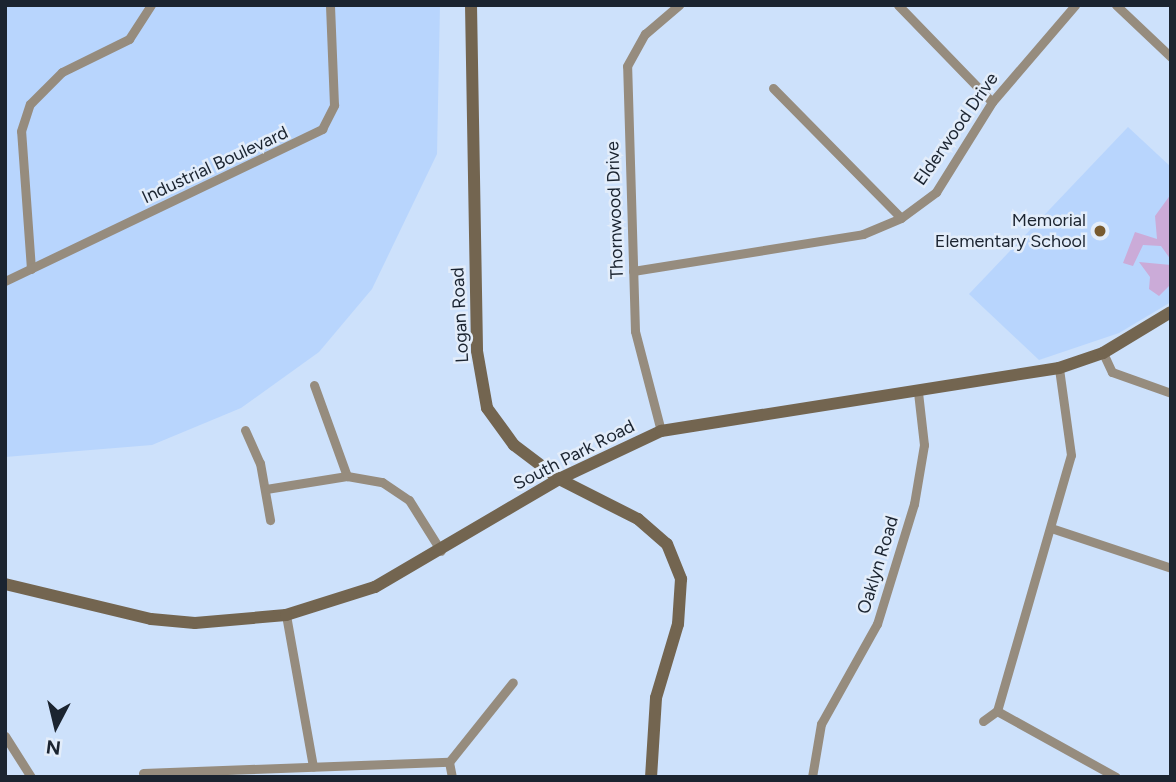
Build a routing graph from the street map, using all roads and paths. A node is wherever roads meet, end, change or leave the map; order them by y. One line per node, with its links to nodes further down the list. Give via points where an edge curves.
1 (152, 5): 12 (street, via 129,39 62,72 30,104 21,131)
2 (330, 5): 12 (street, Industrial Boulevard, via 334,105 322,129)
3 (471, 5): 24 (main road, Logan Road, via 477,351 487,408 514,445)
4 (679, 5): 13 (street, Thornwood Drive, via 645,34 627,66)
5 (898, 5): 10 (street)
6 (1075, 5): 10 (street, Elderwood Drive)
7 (1116, 5): 8 (street)
8 (1171, 57)
9 (773, 88): 11 (street)
10 (992, 102): 11 (street, Elderwood Drive, via 936,192)
11 (901, 218): 13 (street, Elderwood Drive, via 863,234)
12 (31, 269): 14 (street, Industrial Boulevard)
13 (633, 271): 22 (street, Thornwood Drive, via 635,331)
14 (5, 281)
15 (1171, 312): 16 (main road, South Park Road)
16 (1103, 353): 17 (main road, South Park Road); 20 (street, via 1112,372)
17 (1059, 368): 19 (main road, South Park Road); 27 (street, via 1071,455)
18 (314, 385): 23 (street)
19 (918, 392): 22 (main road, South Park Road); 42 (street, Oaklyn Road, via 924,445 914,504 877,624 821,723)
20 (1171, 393)
21 (245, 430): 25 (street)
22 (660, 431): 24 (main road, South Park Road)
23 (348, 476): 25 (street); 28 (street, via 382,482 409,500)
24 (559, 479): 28 (main road, South Park Road); 41 (main road, Logan Road, via 638,519 667,544 681,579 678,624 656,698)
25 (266, 489): 26 (street)
26 (270, 520)
27 (1051, 528): 29 (street); 33 (street)
28 (441, 551): 31 (main road, South Park Road, via 375,587)
29 (1171, 568)
30 (5, 584): 31 (main road, South Park Road, via 151,619 195,623)
31 (286, 615): 37 (street)
32 (513, 682): 36 (street)
33 (997, 710): 34 (street); 43 (street)
34 (983, 721)
35 (5, 736): 39 (street)
36 (449, 762): 37 (street); 40 (street)
37 (313, 767): 38 (street)
38 (143, 773)
39 (31, 777)
40 (452, 777)
41 (651, 777)
42 (812, 777)
43 (1116, 777)

